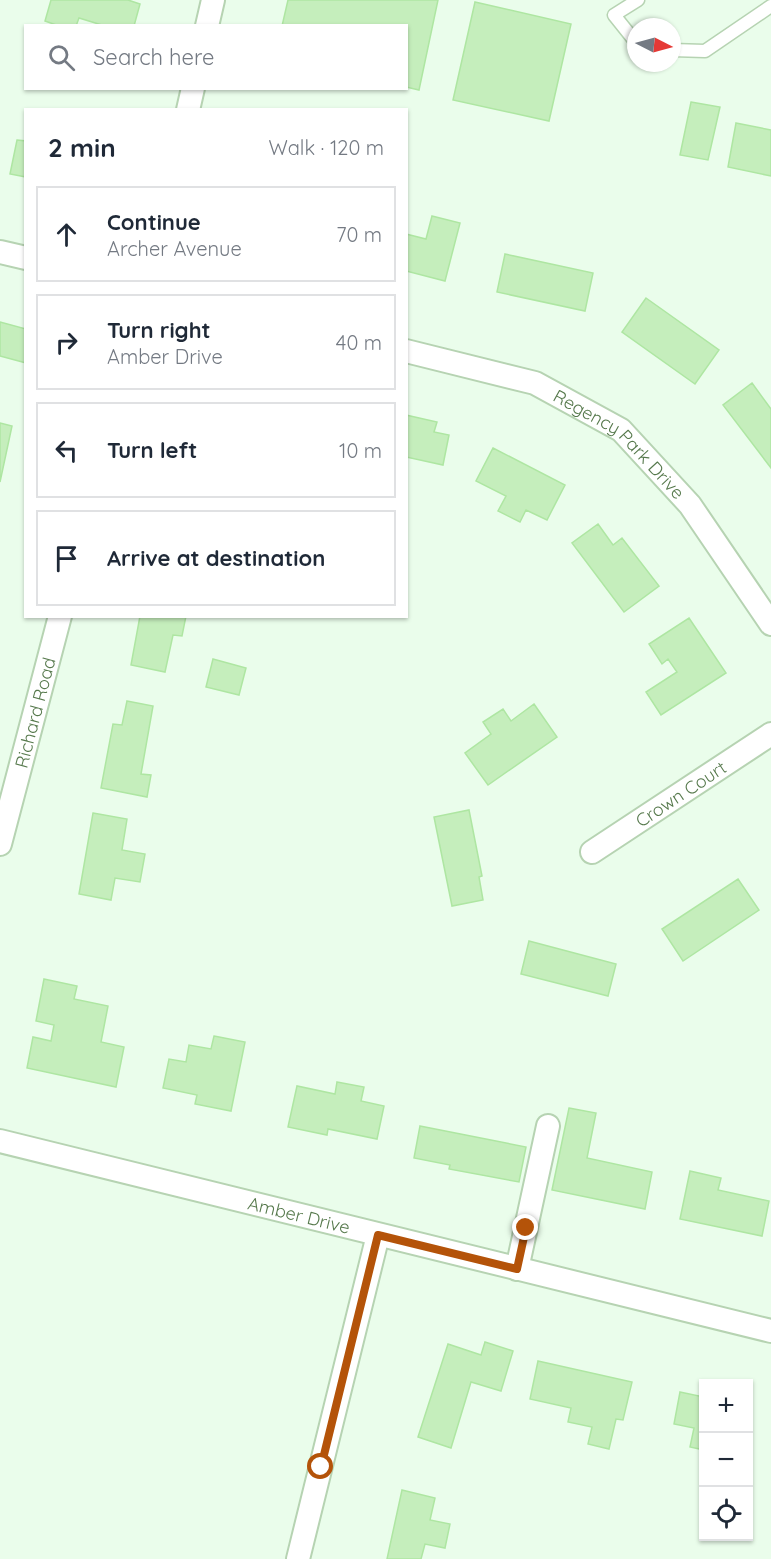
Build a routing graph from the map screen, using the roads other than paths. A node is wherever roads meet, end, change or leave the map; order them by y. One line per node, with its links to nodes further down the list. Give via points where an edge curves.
1 (213, 0): 4 (street)
2 (638, 0): 5 (lane, via 614,15)
3 (771, 6): 6 (lane, via 705,51)
4 (207, 24)
5 (627, 31)
6 (681, 50)
7 (193, 90): 8 (street)
8 (188, 108)
9 (0, 252): 10 (street)
10 (24, 258)
11 (408, 351): 13 (street, Regency Park Drive, via 535,383 621,430 690,505)
12 (59, 618): 15 (street, Richard Road)
13 (771, 624)
14 (771, 734): 16 (street, Crown Court)
15 (0, 844)
16 (592, 852)
17 (548, 1126): 20 (street)
18 (0, 1141): 19 (street, Amber Drive)
19 (378, 1235): 20 (street, Amber Drive); 22 (street)
20 (517, 1269): 21 (street, Amber Drive)
21 (771, 1331)
22 (298, 1559)

